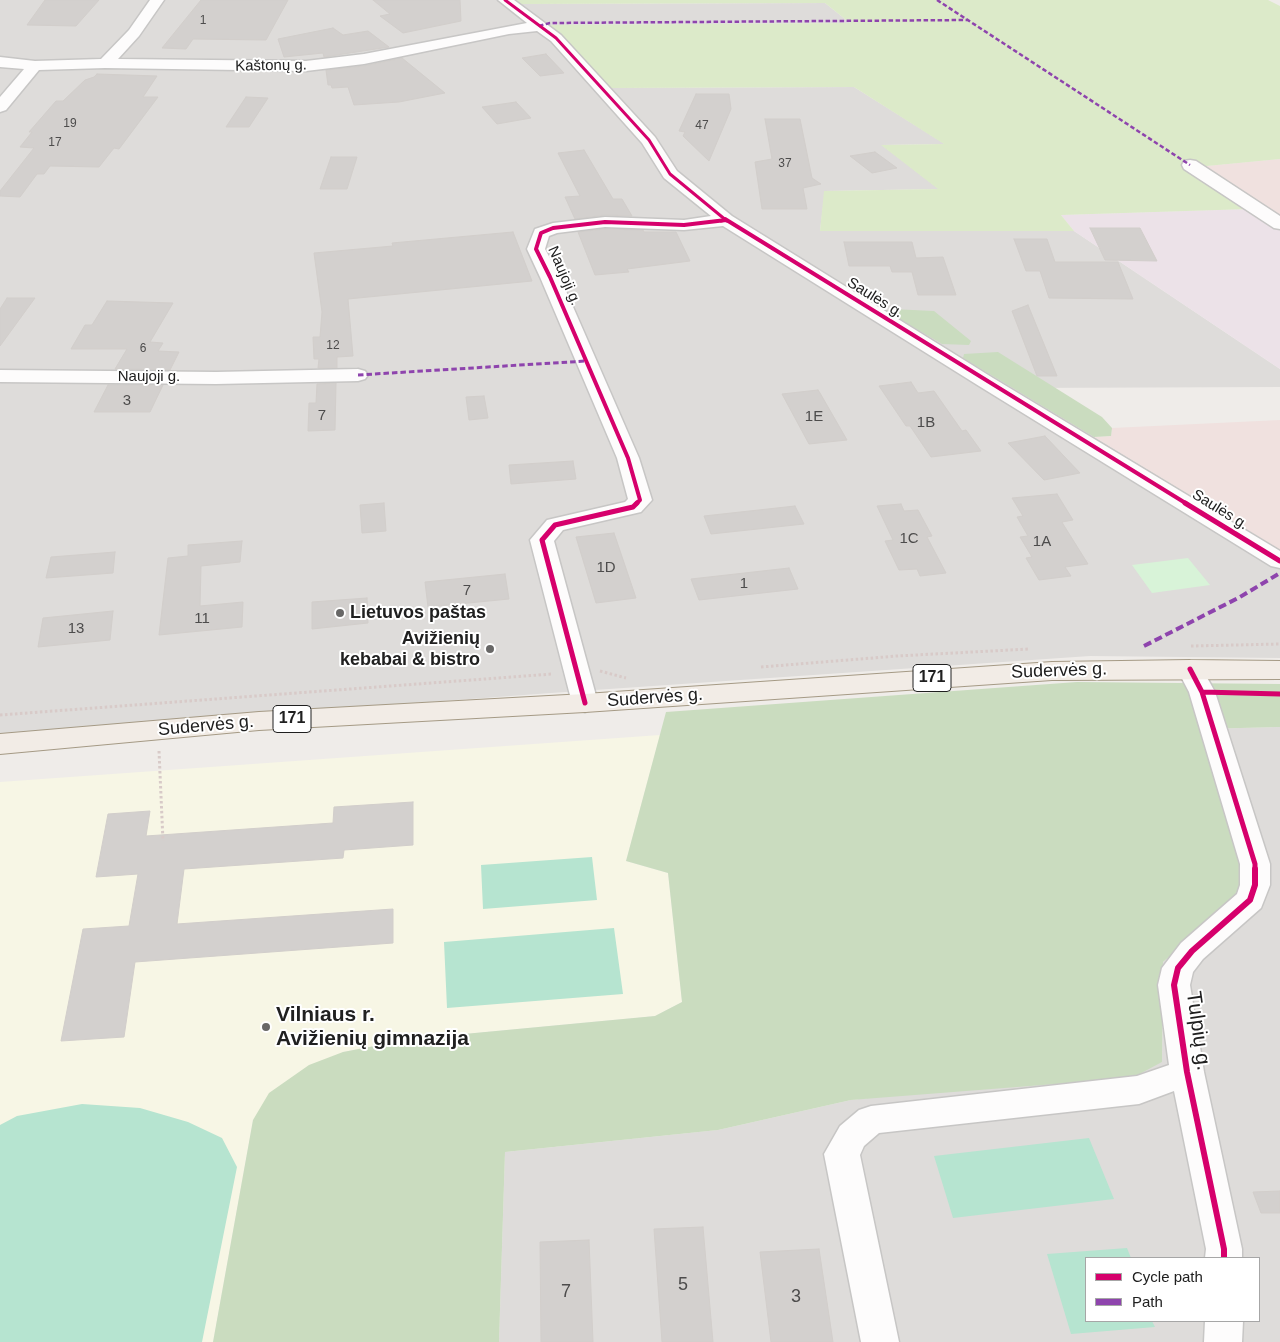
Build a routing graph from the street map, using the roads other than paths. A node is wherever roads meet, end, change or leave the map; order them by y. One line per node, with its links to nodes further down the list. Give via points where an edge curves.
1 (158, 0): 6 (street, via 134,34)
2 (509, 4): 3 (street, Saulės g.); 4 (street, via 516,14 516,21)
3 (539, 26): 4 (street, Kaštonų g.); 10 (street, Saulės g., via 556,38 649,140 670,174)
4 (509, 30): 6 (street, Kaštonų g., via 364,60 306,66)
5 (0, 62): 7 (street, Kaštonų g.)
6 (105, 63): 7 (street, Kaštonų g.)
7 (35, 66): 8 (street)
8 (0, 107)
9 (1190, 165): 11 (street)
10 (726, 220): 12 (street, Naujoji g., via 684,225 605,222 553,228 541,233 536,249); 15 (street, Saulės g.)
11 (1280, 224)
12 (586, 361): 18 (street, via 628,458 640,500 633,507 554,525 542,540)
13 (358, 375): 14 (street, Naujoji g., via 216,378)
14 (0, 376)
15 (1280, 561)
16 (1186, 657): 17 (main road, Sudervės g. / 171); 18 (main road, Sudervės g. / 171, via 1052,670); 20 (street, Tulpių g., via 1202,692 1255,864 1256,886 1250,900 1192,951 1178,968 1174,985)
17 (1280, 670)
18 (585, 703): 19 (main road, Sudervės g. / 171, via 259,721)
19 (0, 744)
20 (1187, 1072): 21 (street, Tulpių g.); 23 (street, via 1139,1090 871,1120 852,1136 842,1154)
21 (1224, 1257)
22 (1224, 1322): 24 (street)
23 (880, 1342)
24 (1224, 1342)

